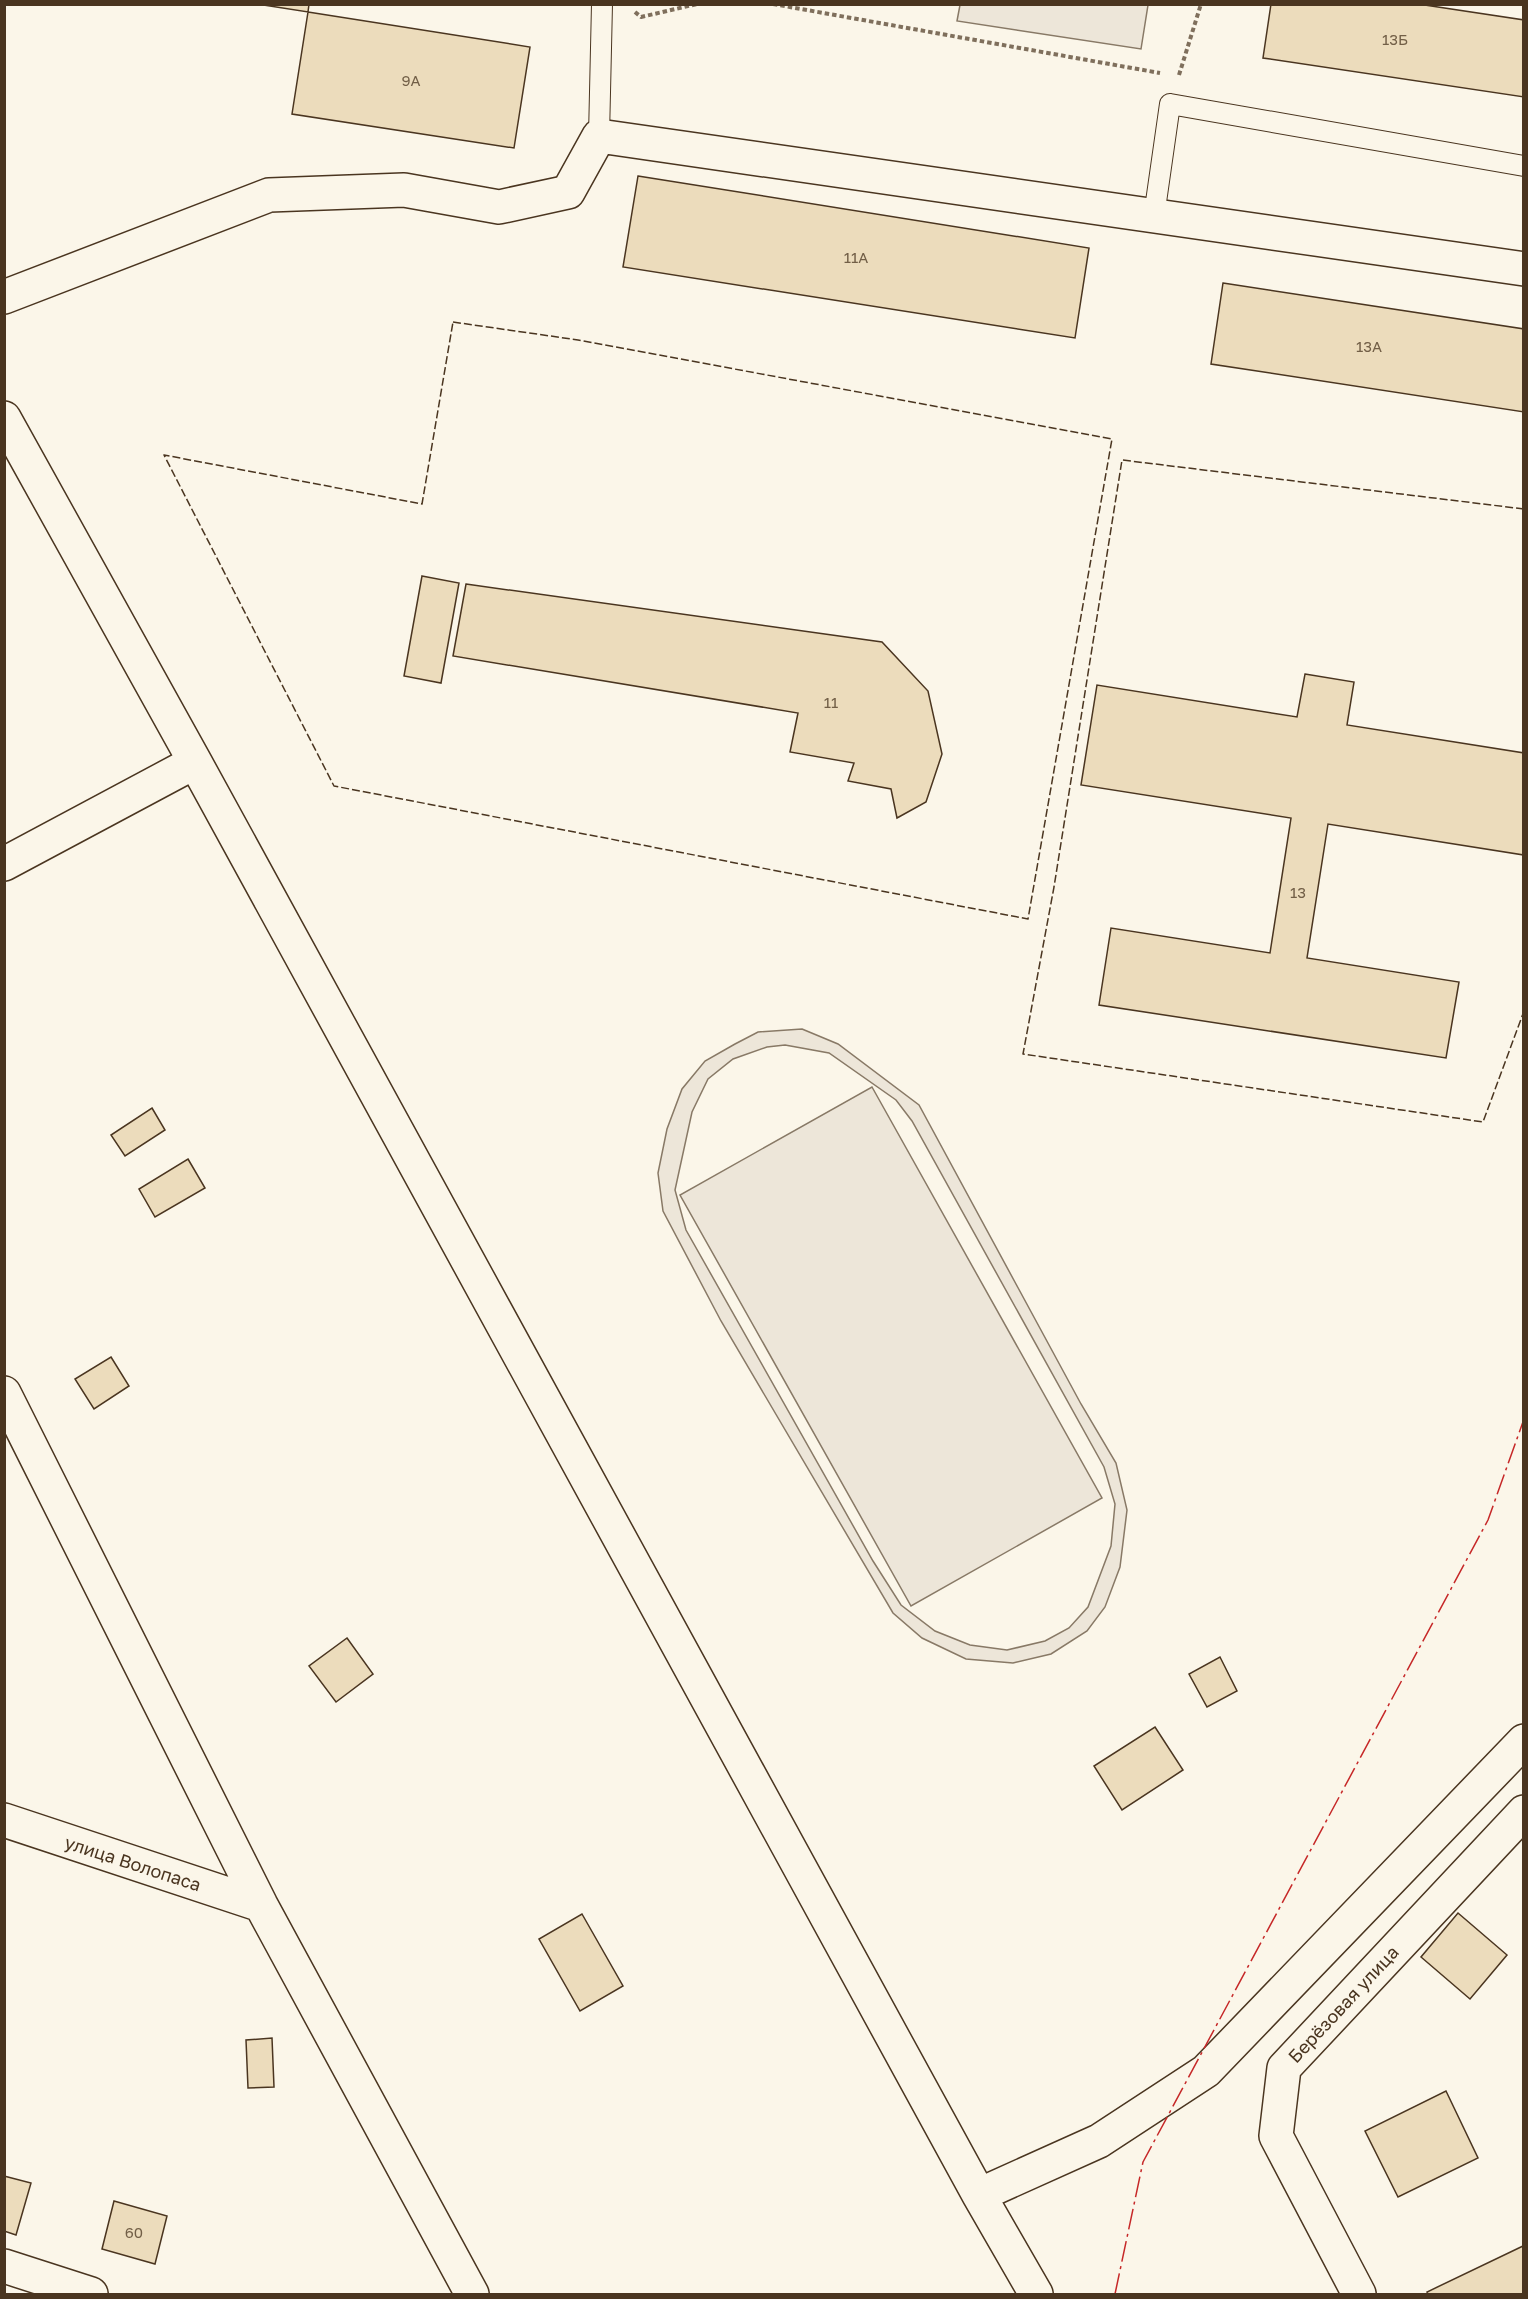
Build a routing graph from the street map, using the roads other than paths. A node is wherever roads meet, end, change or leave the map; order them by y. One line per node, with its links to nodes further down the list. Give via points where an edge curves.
1 (602, 4): 2 (lane)
2 (599, 136): 4 (street); 6 (street, via 568,192 499,207 404,190 269,195)
3 (1524, 166): 4 (lane, via 1170,104)
4 (1154, 216): 5 (street)
5 (1524, 269)
6 (4, 297)
7 (4, 418): 8 (street)
8 (195, 762): 9 (street); 15 (street)
9 (4, 864)
10 (4, 1393): 14 (street)
11 (1524, 1741): 15 (street, via 1206,2071 1099,2141)
12 (1524, 1812): 22 (street, Берёзовая улица, via 1284,2068 1276,2136)
13 (4, 1820): 14 (street, улица Волопаса)
14 (261, 1905): 19 (street)
15 (979, 2196): 16 (street)
16 (1017, 2260): 20 (street); 21 (street)
17 (4, 2266): 18 (street)
18 (91, 2295)
19 (472, 2295)
20 (1012, 2295)
21 (1036, 2295)
22 (1359, 2295)

